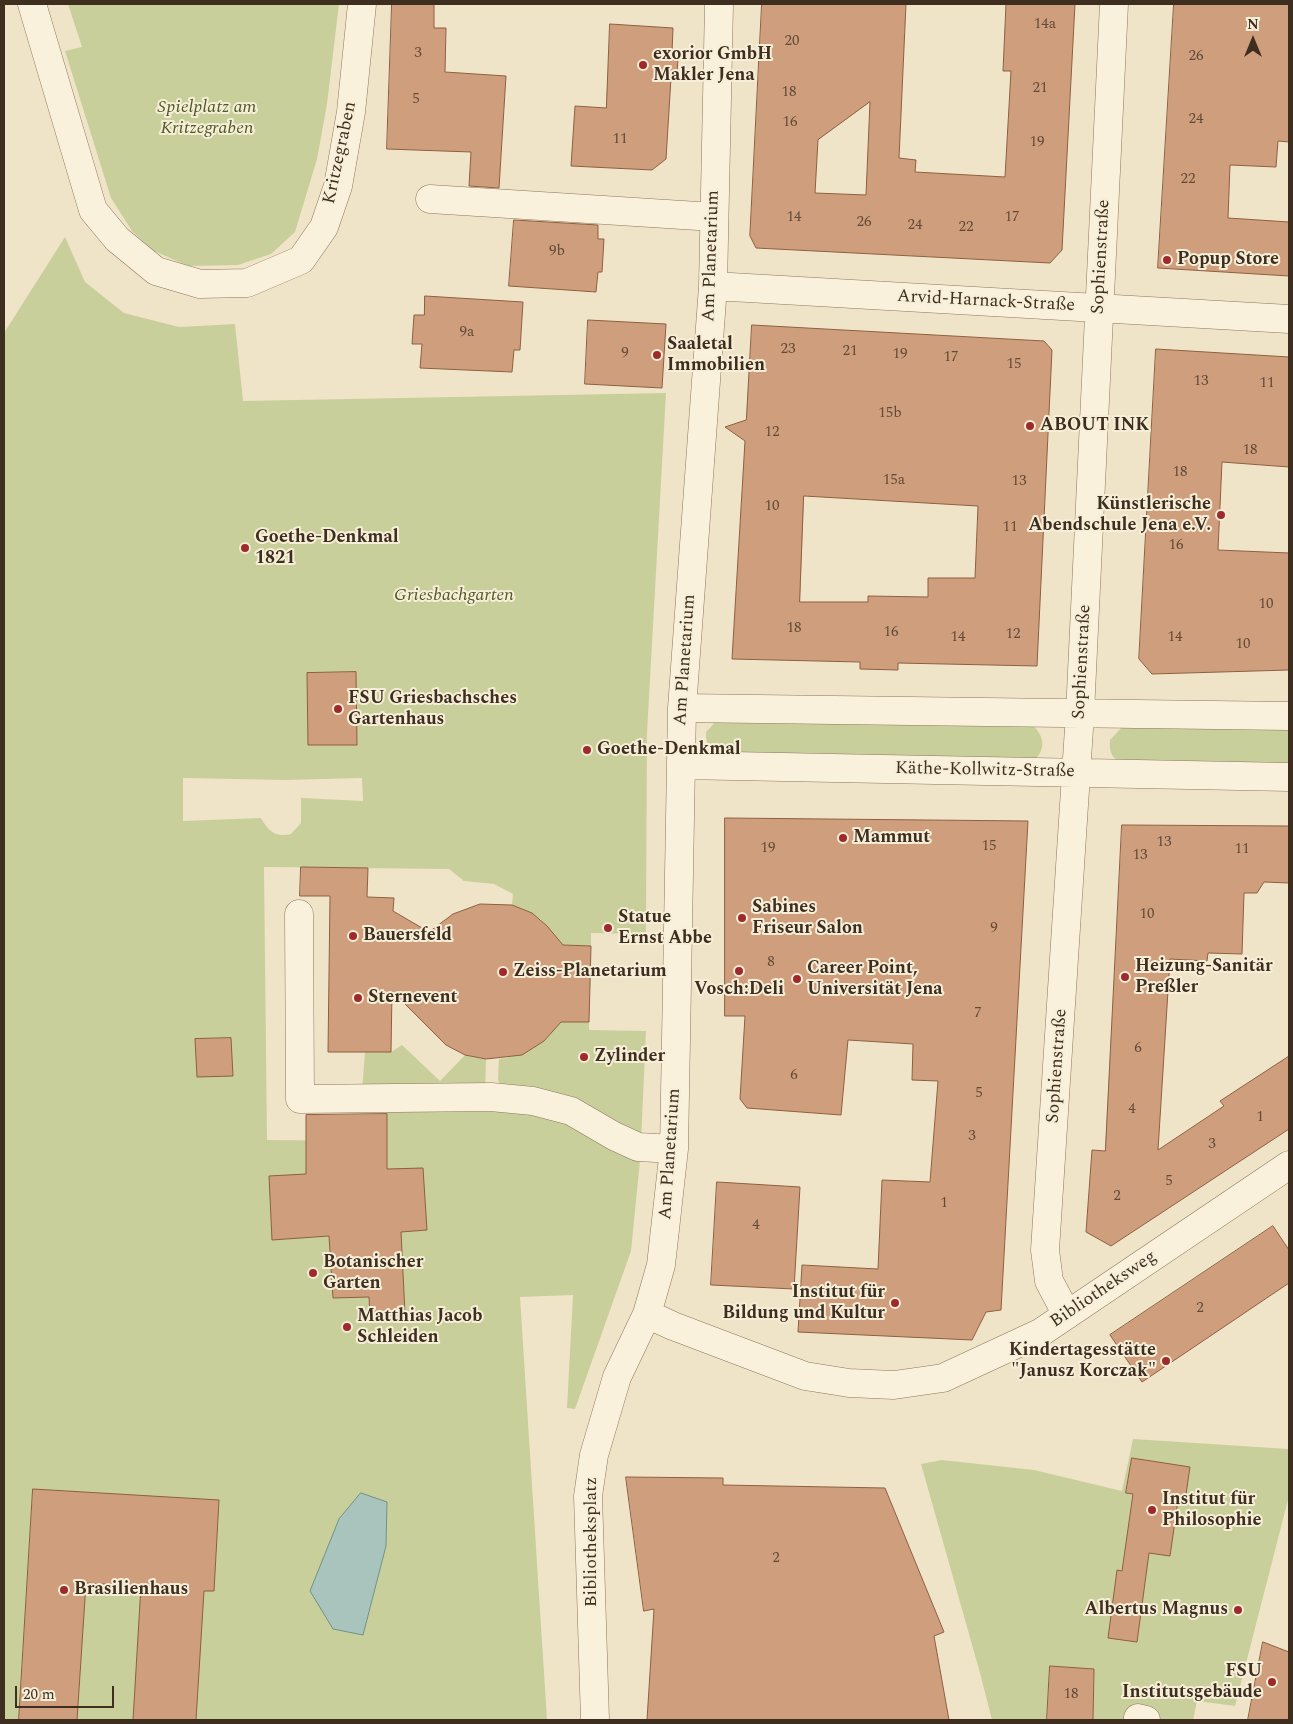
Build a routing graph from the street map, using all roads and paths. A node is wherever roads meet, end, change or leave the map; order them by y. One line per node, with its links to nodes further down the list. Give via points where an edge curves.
1 (32, 4): 2 (street, Kritzegraben, via 93,210 117,239 156,271 200,284 247,283 301,260 324,227 338,186 351,112)
2 (362, 4)
3 (718, 4): 6 (street, Am Planetarium)
4 (1114, 4): 8 (street, Sophienstraße)
5 (430, 199): 6 (street)
6 (714, 217): 7 (street, Am Planetarium)
7 (713, 286): 8 (street, Arvid-Harnack-Straße); 10 (street, Am Planetarium)
8 (1100, 308): 9 (street, Arvid-Harnack-Straße); 11 (street, Sophienstraße)
9 (1289, 319)
10 (682, 708): 11 (street); 13 (street, Am Planetarium)
11 (1080, 713): 12 (street); 14 (street, Sophienstraße)
12 (1289, 716)
13 (681, 765): 14 (street, Käthe-Kollwitz-Straße); 17 (street, Am Planetarium)
14 (1077, 773): 15 (street, Käthe-Kollwitz-Straße); 20 (street, Sophienstraße, via 1045,1250 1049,1281)
15 (1289, 776)
16 (299, 914): 17 (street, via 300,1099 491,1097 532,1101 572,1112 638,1147)
17 (674, 1149): 19 (street, Am Planetarium, via 661,1265)
18 (1289, 1165): 20 (street, Bibliotheksweg)
19 (646, 1314): 20 (street, Bibliotheksweg, via 805,1376 849,1383 894,1385 942,1378 1040,1333); 21 (street, Bibliotheksplatz, via 617,1377 604,1417 588,1496)
20 (1067, 1315)
21 (595, 1720)

